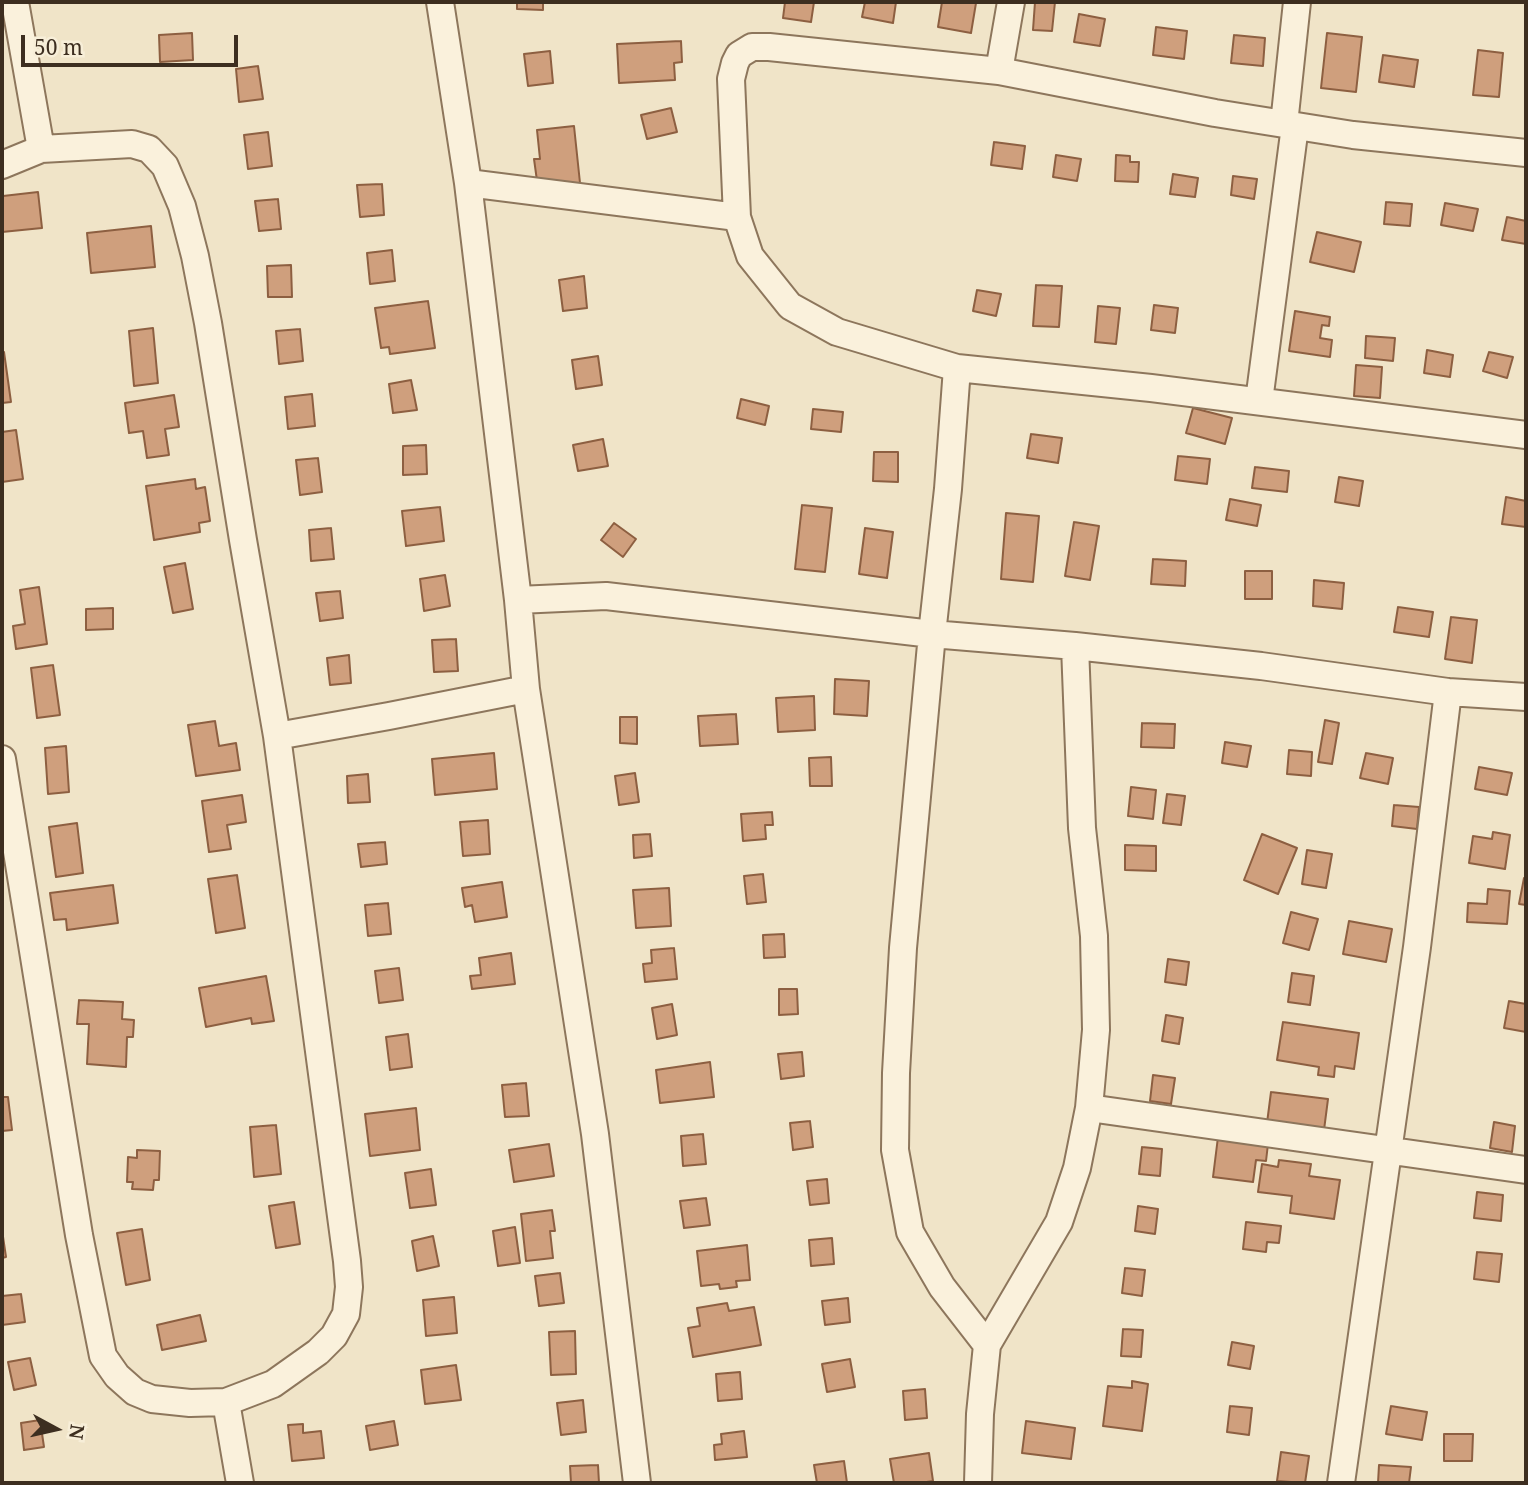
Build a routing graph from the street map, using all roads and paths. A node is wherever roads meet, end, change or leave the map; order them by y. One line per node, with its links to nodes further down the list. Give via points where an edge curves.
1 (15, 2): 7 (street)
2 (440, 2): 10 (street)
3 (1011, 2): 5 (street)
4 (1297, 2): 6 (street)
5 (999, 71): 6 (street); 11 (street, via 752,47 740,55 731,79)
6 (1289, 125): 8 (street); 13 (street)
7 (41, 149): 9 (street); 21 (street, via 132,144 149,149 165,166 182,206 208,323)
8 (1526, 153)
9 (2, 165)
10 (468, 183): 11 (street); 15 (street)
11 (737, 217): 12 (street, via 750,256 790,306 837,332)
12 (957, 368): 13 (street); 16 (street)
13 (1259, 401): 14 (street)
14 (1526, 435)
15 (518, 600): 16 (street, via 606,596); 18 (street)
16 (932, 634): 17 (street); 26 (street, via 902,948 895,1150 910,1232 942,1287)
17 (1075, 646): 19 (street); 23 (street, via 1082,828 1094,936 1096,1030)
18 (526, 689): 21 (street); 29 (street, via 595,1134)
19 (1448, 692): 20 (street); 24 (street)
20 (1526, 697)
21 (276, 736): 27 (street, via 349,1287 346,1314 318,1352 273,1384)
22 (2, 760): 27 (street, via 103,1356 135,1392 190,1403)
23 (1088, 1108): 24 (street); 26 (street, via 1077,1168 1059,1223)
24 (1389, 1152): 25 (street); 31 (street)
25 (1526, 1170)
26 (987, 1345): 30 (street)
27 (226, 1402): 28 (street)
28 (240, 1483)
29 (637, 1483)
30 (978, 1483)
31 (1341, 1483)

